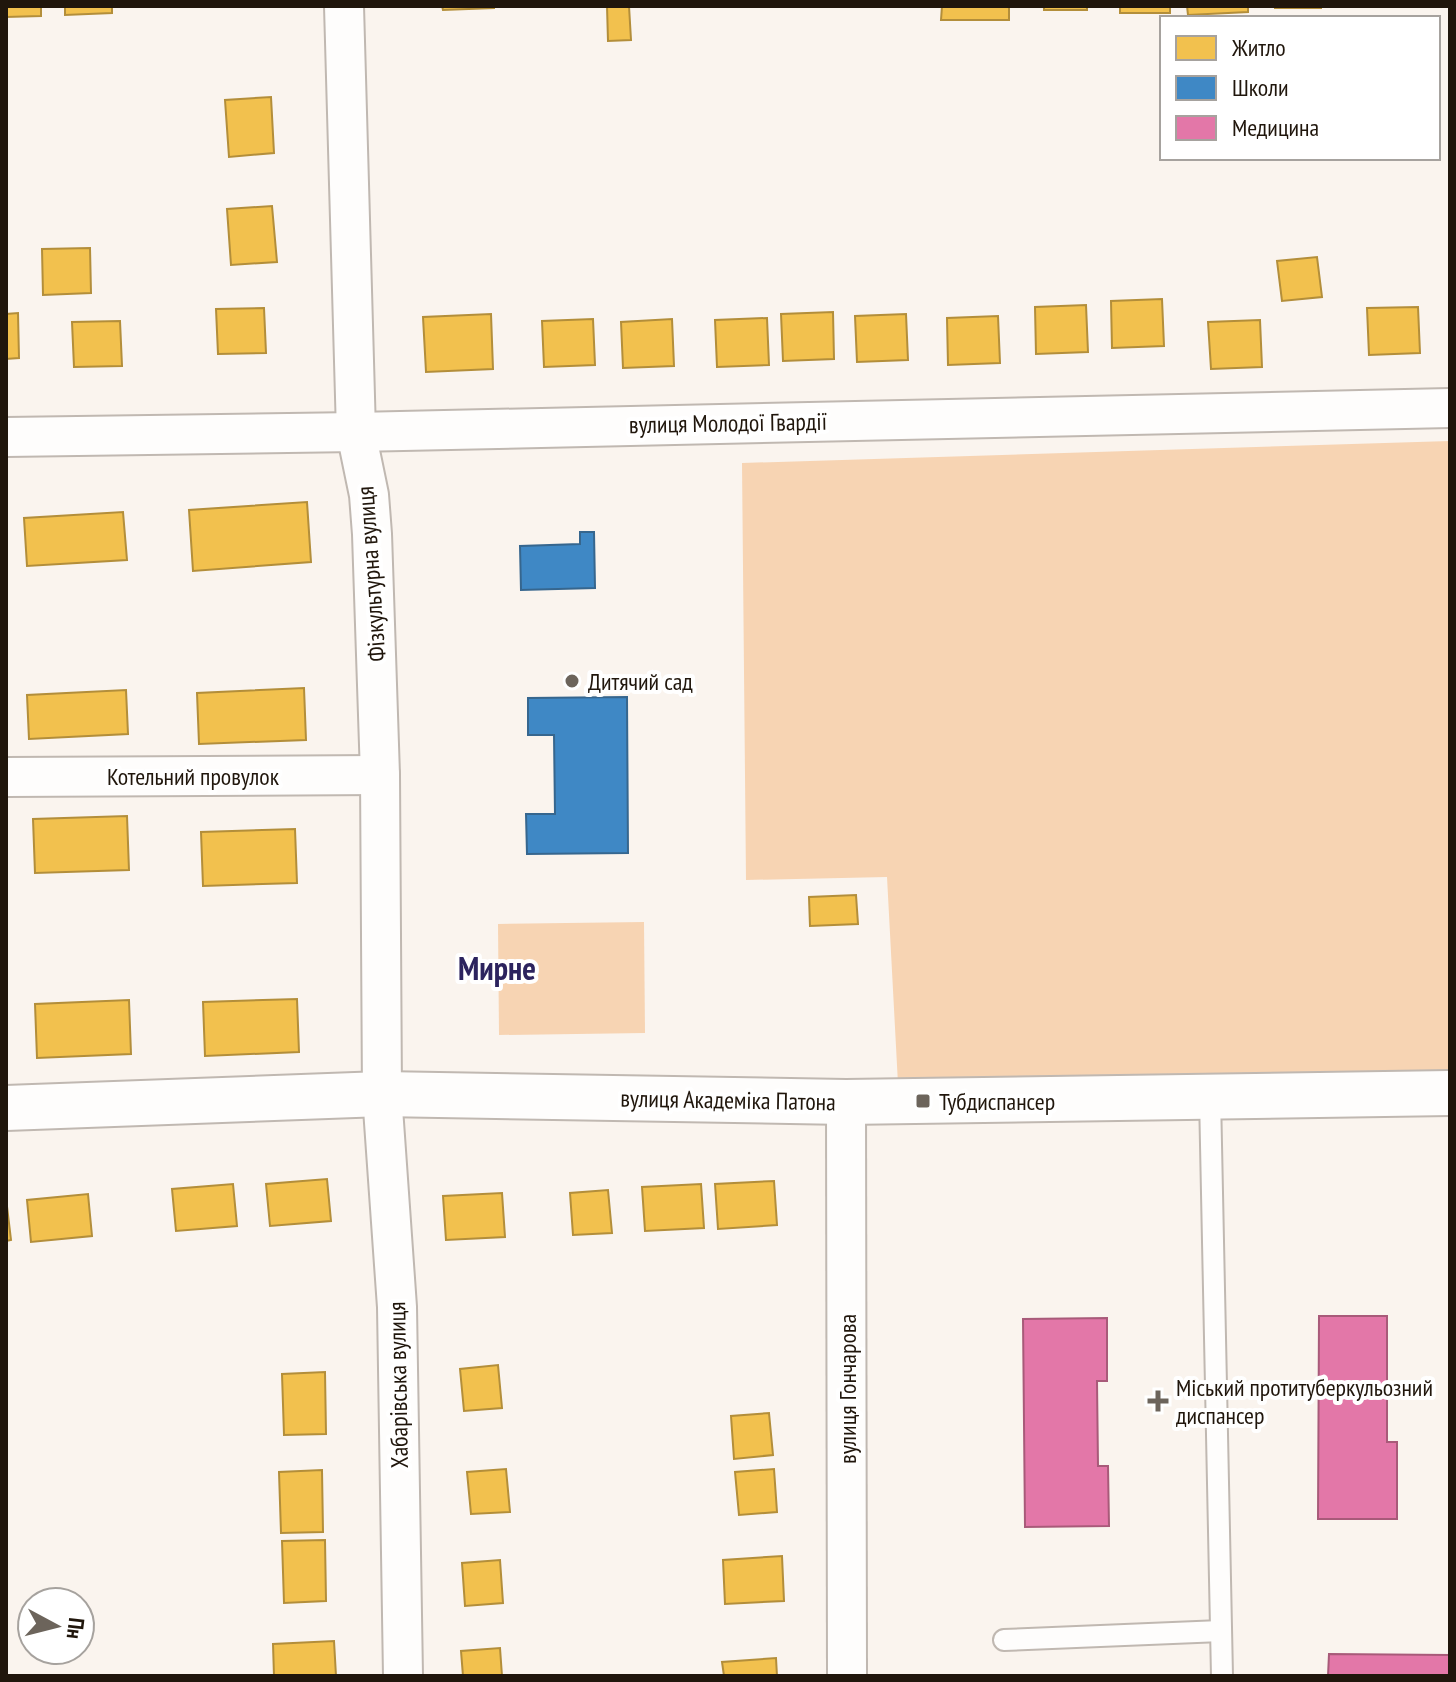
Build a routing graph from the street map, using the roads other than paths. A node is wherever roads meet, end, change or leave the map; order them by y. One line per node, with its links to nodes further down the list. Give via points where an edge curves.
1 (344, 6): 3 (street, Фізкультурна вулиця)
2 (1450, 408): 3 (street, вулиця Молодої Гвардії)
3 (356, 432): 4 (street, вулиця Молодої Гвардії); 5 (street, Фізкультурна вулиця, via 372,534)
4 (6, 437)
5 (380, 775): 6 (street, Котельний провулок); 8 (street, Фізкультурна вулиця)
6 (6, 777)
7 (1450, 1093): 9 (street, вулиця Академіка Патона)
8 (382, 1094): 10 (street, вулиця Академіка Патона); 11 (street, вулиця Академіка Патона); 14 (street, Хабарівська вулиця, via 397,1307)
9 (1210, 1096): 10 (street, вулиця Академіка Патона); 12 (lane)
10 (846, 1102): 15 (street, вулиця Гончарова)
11 (6, 1108)
12 (1221, 1631): 13 (lane); 16 (lane)
13 (1004, 1640)
14 (403, 1676)
15 (847, 1676)
16 (1222, 1676)

